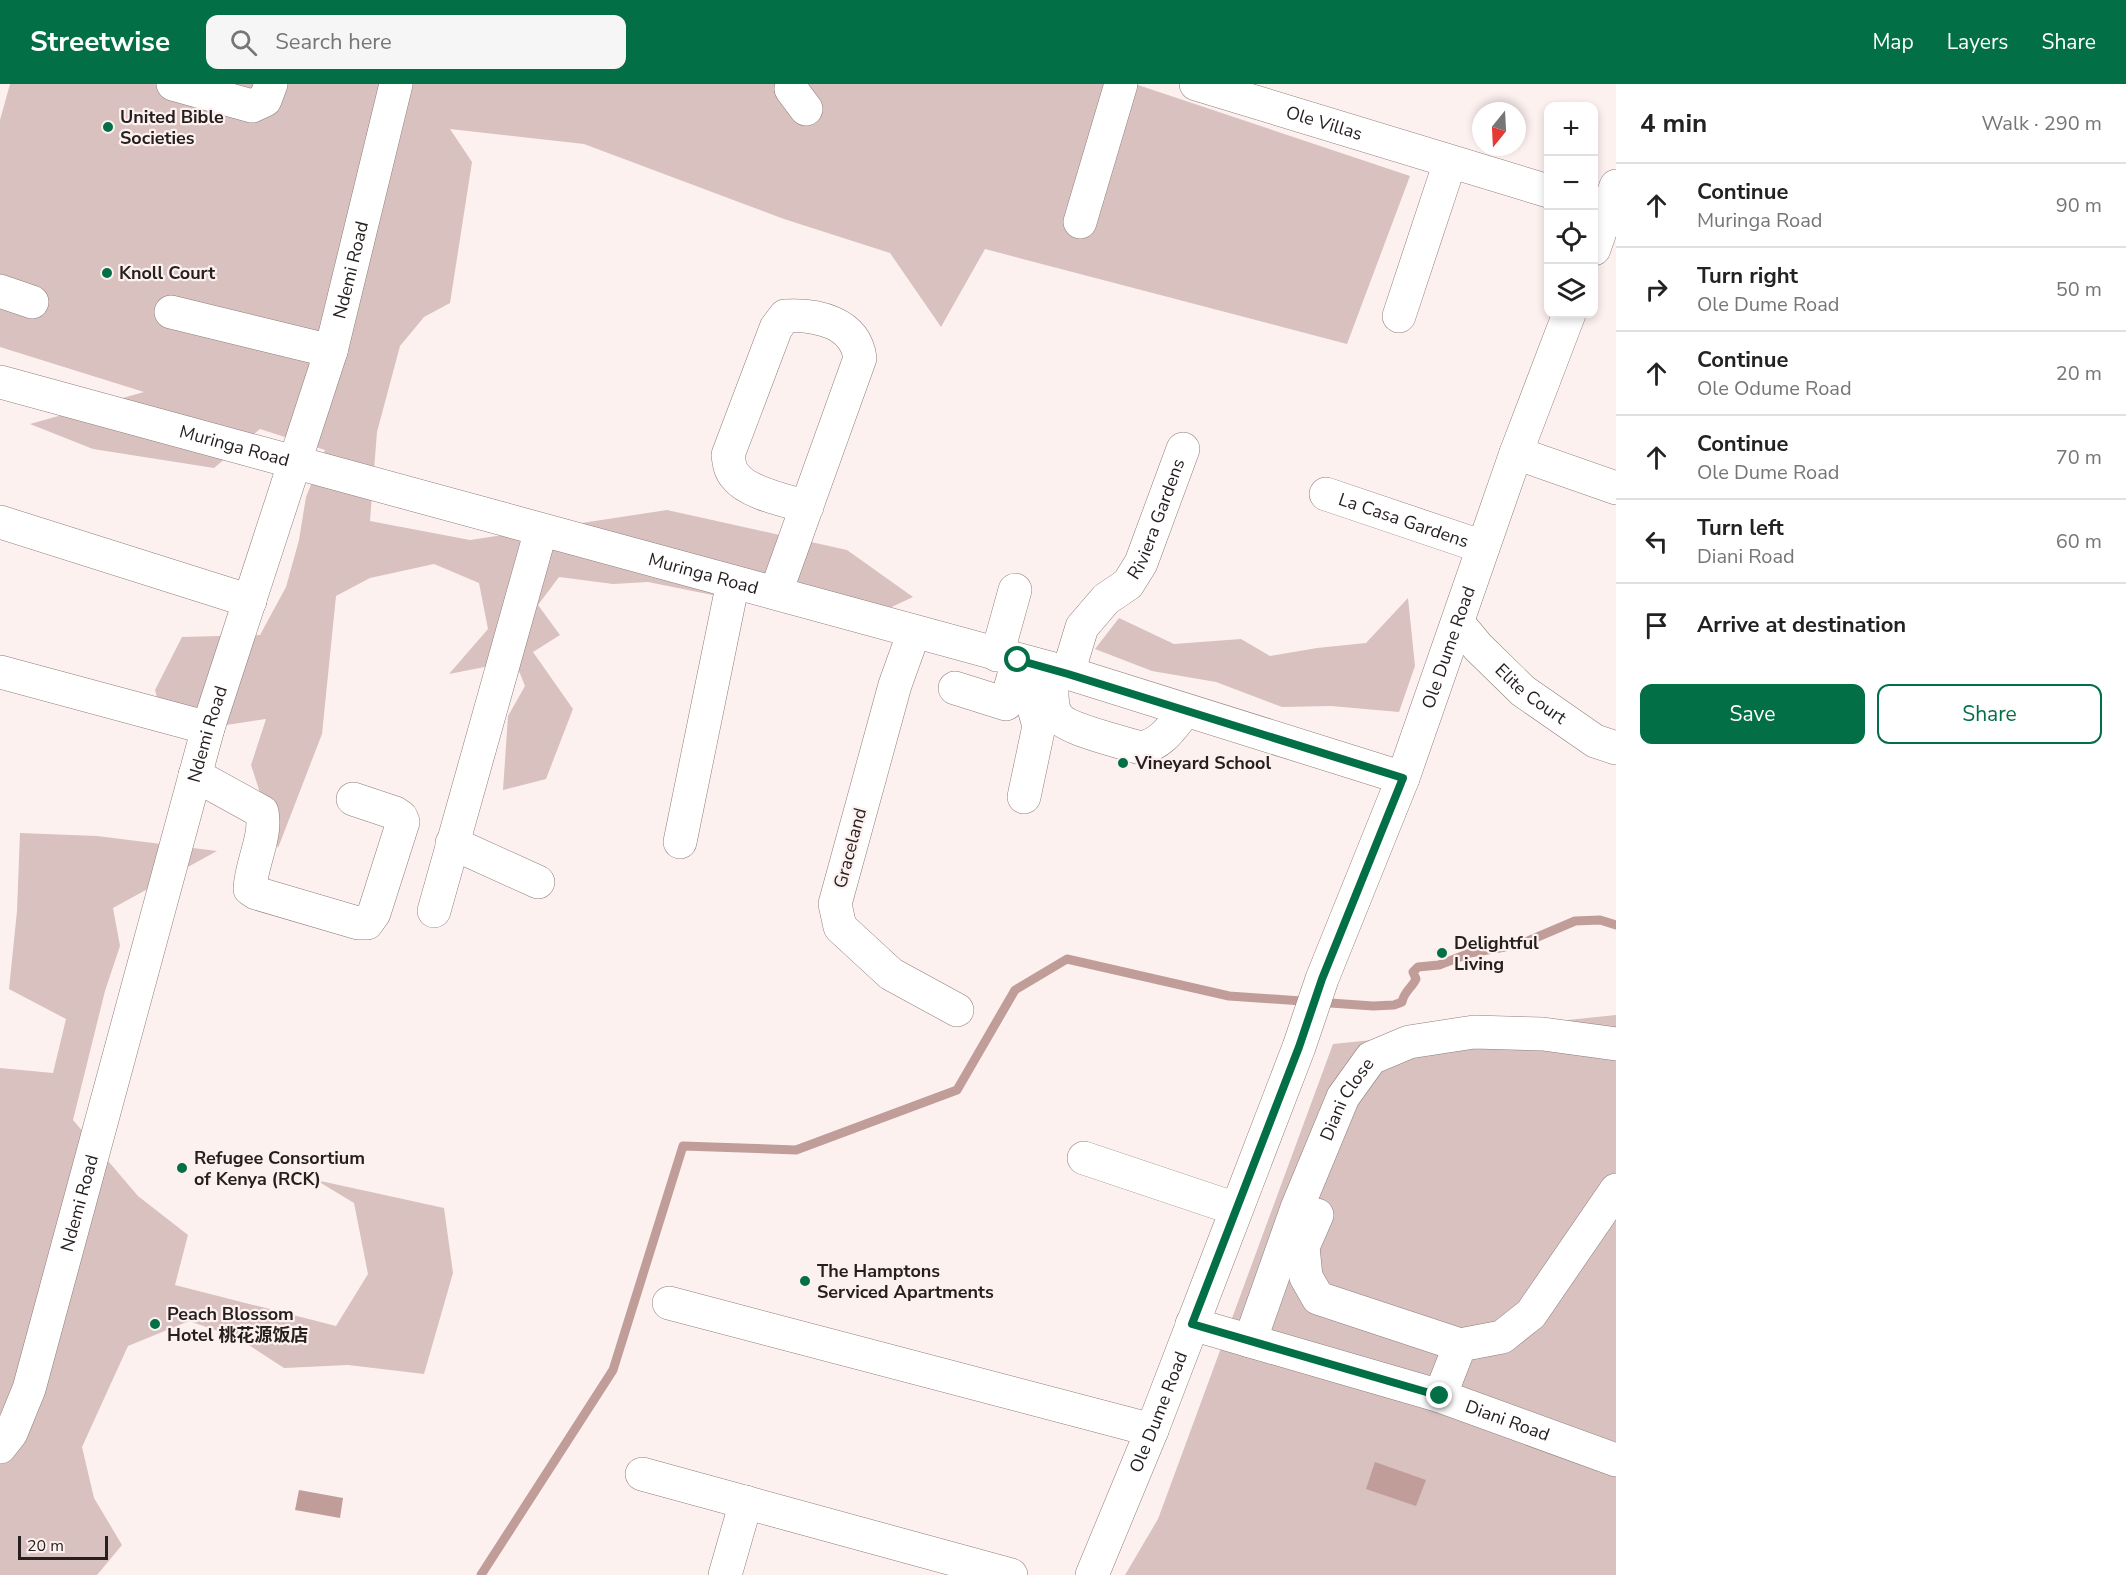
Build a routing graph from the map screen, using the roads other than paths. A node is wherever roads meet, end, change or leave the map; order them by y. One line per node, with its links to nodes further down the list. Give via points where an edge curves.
1 (173, 84): 2 (street, via 252,106 266,100)
2 (272, 84)
3 (1121, 84): 8 (street)
4 (1196, 84): 6 (street, Ole Villas)
5 (392, 85): 14 (street, Ndemi Road)
6 (1450, 162): 7 (street, Ole Villas); 12 (street)
7 (1544, 190)
8 (1080, 222)
9 (0, 291): 10 (street)
10 (32, 302)
11 (171, 312): 14 (street)
12 (1399, 316)
13 (1567, 318): 17 (street, Ole Dume Road)
14 (331, 351): 18 (street, Ndemi Road)
15 (0, 382): 18 (street, Muringa Road)
16 (1183, 449): 31 (street, Riviera Gardens, via 1141,563 1128,584)
17 (1516, 453): 19 (street); 24 (street, Ole Dume Road)
18 (295, 462): 23 (street, Muringa Road); 28 (street, Ndemi Road)
19 (1616, 488)
20 (1326, 494): 24 (street, La Casa Gardens)
21 (807, 507): 21 (street, via 860,358 859,347 840,326 805,315 785,316 776,328 728,455 730,468 748,487); 27 (street)
22 (0, 522): 28 (street)
23 (541, 530): 25 (street, Muringa Road); 42 (street)
24 (1483, 547): 29 (street, Ole Dume Road)
25 (733, 582): 27 (street, Muringa Road); 41 (street)
26 (1015, 590): 31 (street)
27 (776, 592): 30 (street, Muringa Road)
28 (250, 602): 35 (street, Ndemi Road)
29 (1458, 623): 36 (street, Elite Court, via 1523,691 1595,741); 38 (street, Ole Dume Road)
30 (914, 632): 31 (street, Muringa Road); 45 (street, Graceland, via 895,685 834,904 840,927 891,974)
31 (1034, 664): 33 (street, via 1006,704); 34 (street, Muringa Road); 34 (street, via 1058,717 1069,725 1130,745 1152,746); 39 (street, via 1029,691 1039,726)
32 (0, 672): 35 (street)
33 (955, 688)
34 (1185, 711): 38 (street, Muringa Road)
35 (208, 728): 37 (street, Ndemi Road)
36 (1616, 748)
37 (195, 775): 40 (street, via 262,812 264,824 250,889 367,923 374,913 403,822 395,813); 57 (street, Ndemi Road, via 29,1389 11,1433)
38 (1403, 778): 50 (street, Ole Dume Road)
39 (1024, 797)
40 (353, 799)
41 (680, 842)
42 (452, 843): 43 (street); 44 (street)
43 (538, 882)
44 (434, 911)
45 (957, 1010)
46 (1616, 1044): 53 (street, Diani Close, via 1543,1034 1474,1032 1409,1042 1371,1058 1343,1097 1297,1208)
47 (1368, 1090): 54 (street, via 1303,1247 1306,1277 1318,1298)
48 (1084, 1158): 50 (street)
49 (1616, 1190): 54 (street, via 1531,1314 1502,1337)
50 (1236, 1209): 52 (street, Ole Dume Road)
51 (669, 1303): 56 (street)
52 (1192, 1324): 53 (street, Diani Road); 56 (street, Ole Dume Road)
53 (1250, 1341): 55 (street, Diani Road)
54 (1460, 1345): 55 (street)
55 (1440, 1396): 58 (street, Diani Road)
56 (1152, 1430): 63 (street, Ole Dume Road)
57 (0, 1447)
58 (1616, 1461)
59 (642, 1474): 60 (street)
60 (746, 1502): 61 (street); 62 (street)
61 (725, 1575)
62 (1011, 1575)
63 (1092, 1575)

